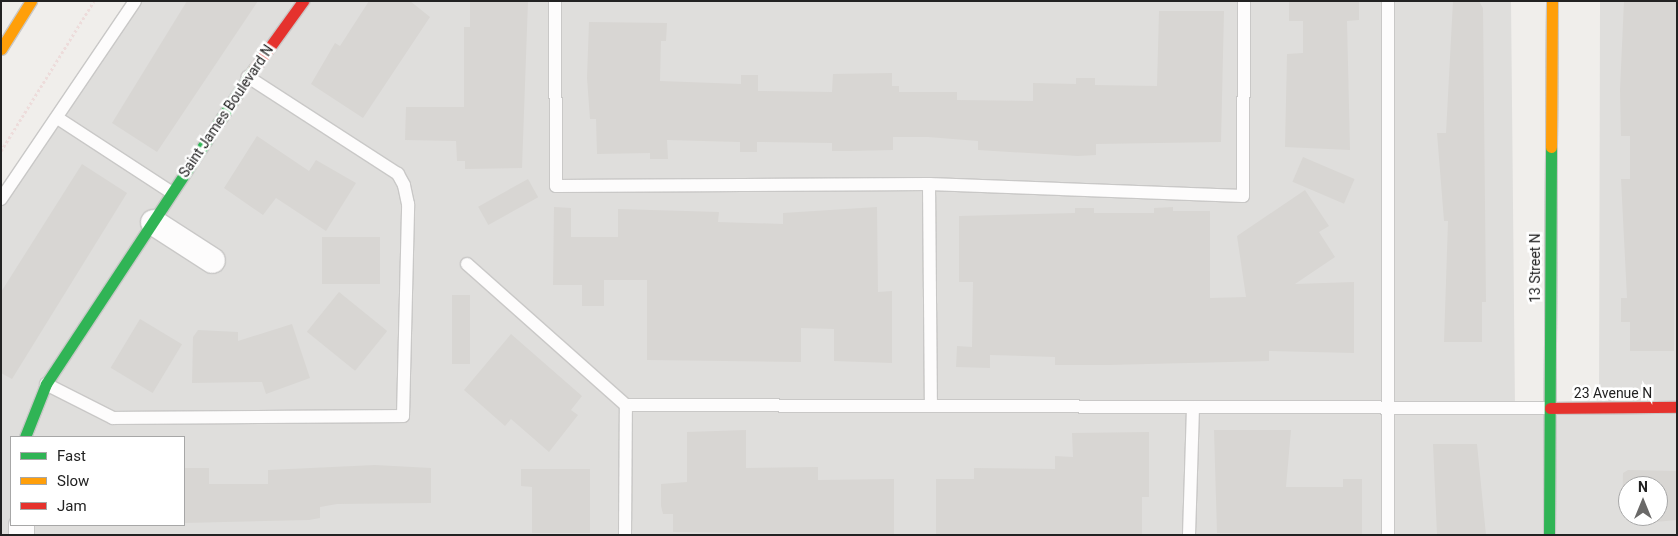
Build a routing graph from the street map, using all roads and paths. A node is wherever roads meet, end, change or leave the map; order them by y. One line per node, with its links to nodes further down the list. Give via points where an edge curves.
1 (31, 1): 9 (street)
2 (94, 1): 12 (path)
3 (135, 1): 11 (lane)
4 (303, 1): 10 (street, Saint James Boulevard N)
5 (555, 1): 13 (lane, via 556,186)
6 (1244, 1): 13 (lane, via 1243,196)
7 (1388, 1): 24 (lane)
8 (1552, 1): 25 (street, 13 Street N)
9 (1, 49)
10 (248, 77): 14 (street, Saint James Boulevard N); 19 (lane, via 398,174 404,185 408,204 403,416 113,418)
11 (59, 119): 14 (lane); 15 (lane)
12 (1, 151)
13 (928, 184): 21 (lane)
14 (171, 192): 16 (street, Saint James Boulevard N)
15 (1, 199)
16 (153, 222): 17 (street); 19 (street, Saint James Boulevard N)
17 (212, 260)
18 (467, 264): 20 (lane)
19 (46, 384): 26 (street, Saint James Boulevard N)
20 (626, 405): 21 (lane); 27 (lane)
21 (931, 406): 22 (lane)
22 (1193, 407): 24 (lane); 28 (lane)
23 (1677, 407): 25 (street, 23 Avenue N)
24 (1388, 408): 25 (lane); 29 (lane)
25 (1550, 408): 30 (street, 13 Street N)
26 (25, 436)
27 (625, 535)
28 (1189, 535)
29 (1388, 535)
30 (1549, 535)

